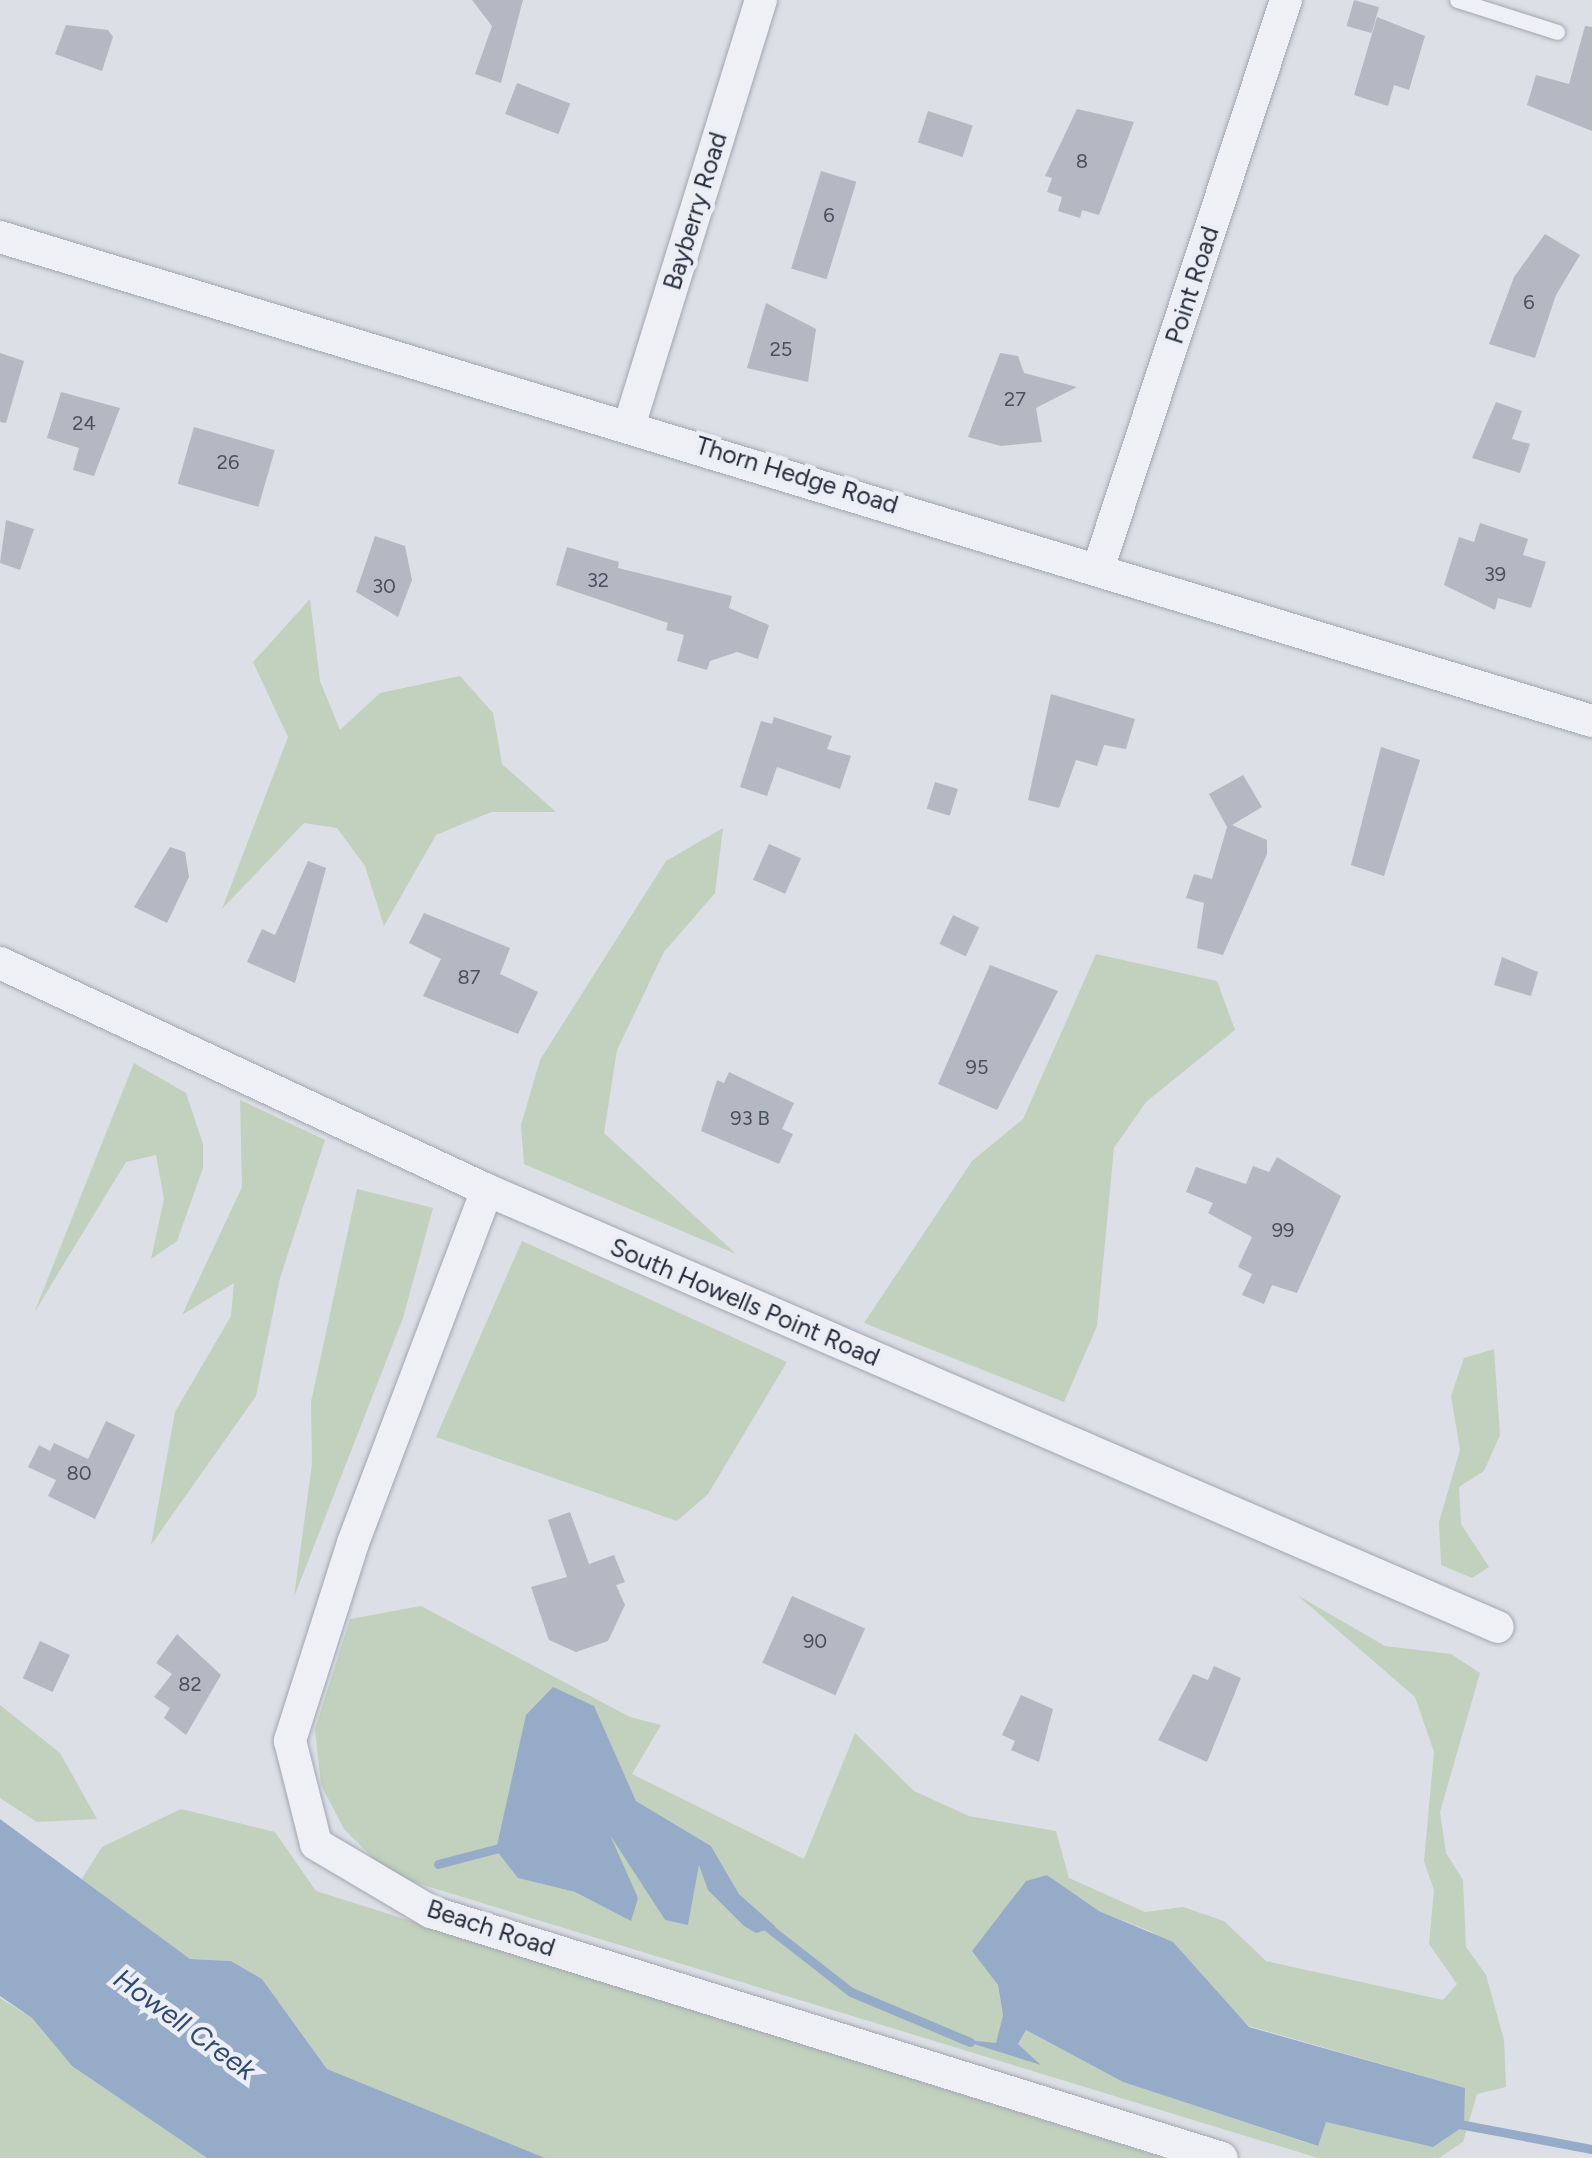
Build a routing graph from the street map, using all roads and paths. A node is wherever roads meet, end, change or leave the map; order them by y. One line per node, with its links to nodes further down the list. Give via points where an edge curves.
1 (761, 0): 6 (street, Bayberry Road)
2 (1286, 0): 7 (street, Point Road)
3 (1457, 0): 4 (lane)
4 (1557, 32)
5 (0, 237): 6 (street, Thorn Hedge Road)
6 (630, 422): 7 (street, Thorn Hedge Road)
7 (1098, 570): 8 (street, Thorn Hedge Road)
8 (1592, 721)
9 (0, 962): 10 (street, South Howells Point Road)
10 (487, 1190): 11 (street, South Howells Point Road); 12 (street, Beach Road, via 353,1542 290,1741 316,1844 431,1912)
11 (1498, 1627)
12 (1222, 2158)

